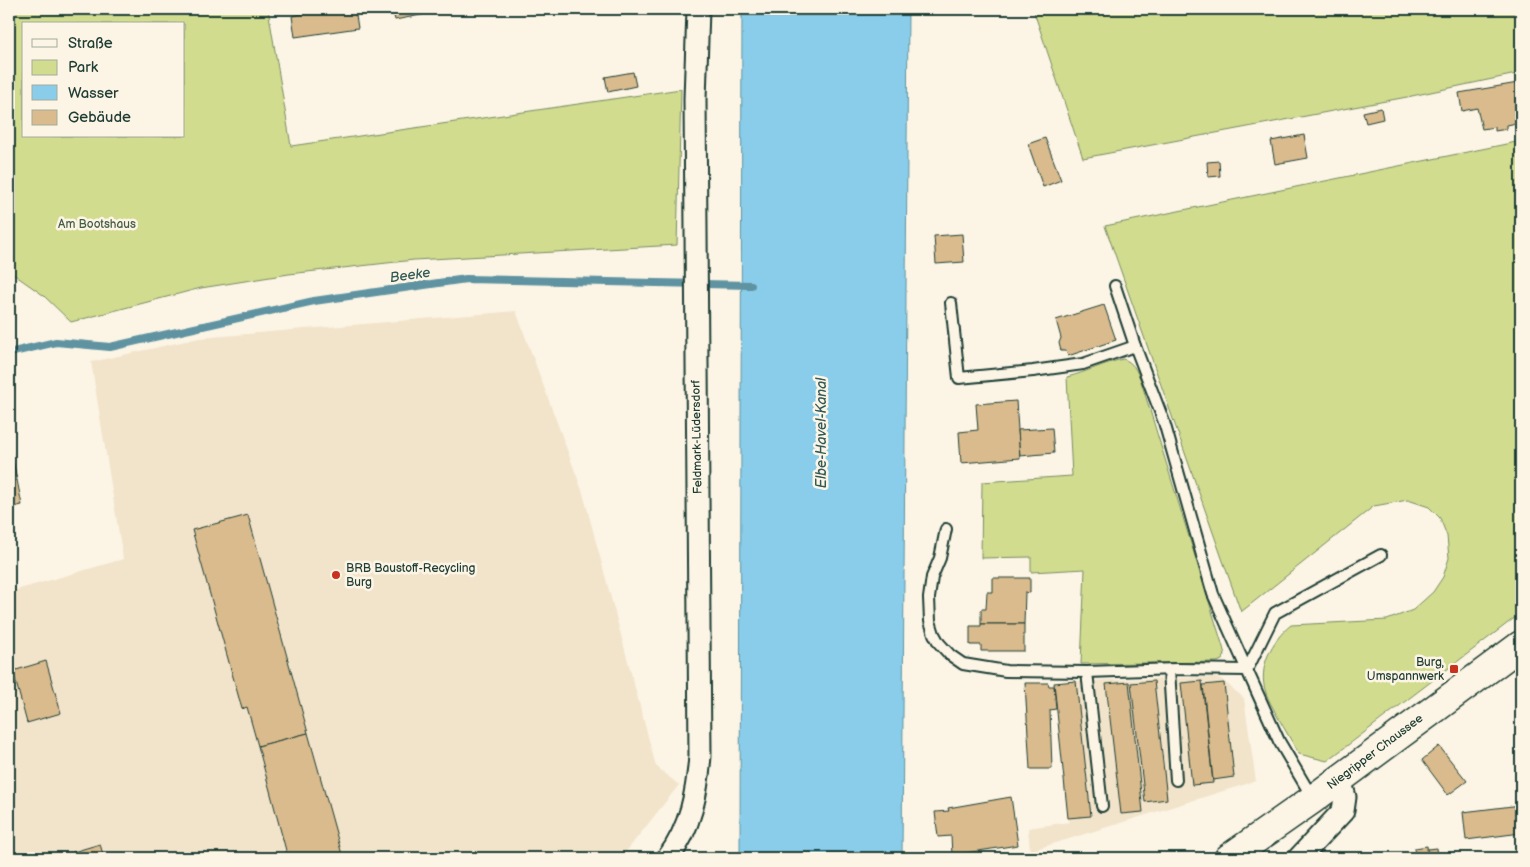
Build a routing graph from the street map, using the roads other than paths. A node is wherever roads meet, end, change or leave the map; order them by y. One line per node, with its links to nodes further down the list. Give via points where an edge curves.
1 (698, 9): 15 (street, Feldmark-Lüdersdorf, via 695,99 700,756 688,824)
2 (1115, 286): 4 (lane)
3 (951, 303): 4 (lane, via 959,378 1082,364)
4 (1135, 346): 9 (lane, via 1164,422 1213,594)
5 (946, 529): 10 (lane, via 929,598 934,634 950,655 963,664 1006,671)
6 (1381, 555): 9 (lane, via 1275,614)
7 (1521, 645): 11 (main road, Niegripper Chaussee)
8 (1169, 670): 9 (lane); 10 (lane); 12 (lane)
9 (1247, 670): 13 (lane, via 1279,741)
10 (1087, 672): 14 (lane)
11 (1340, 779): 13 (main road, Niegripper Chaussee); 17 (street, via 1345,797 1342,812)
12 (1176, 780)
13 (1313, 799): 16 (main road, Niegripper Chaussee)
14 (1102, 806)
15 (668, 858)
16 (1229, 858)
17 (1299, 858)

